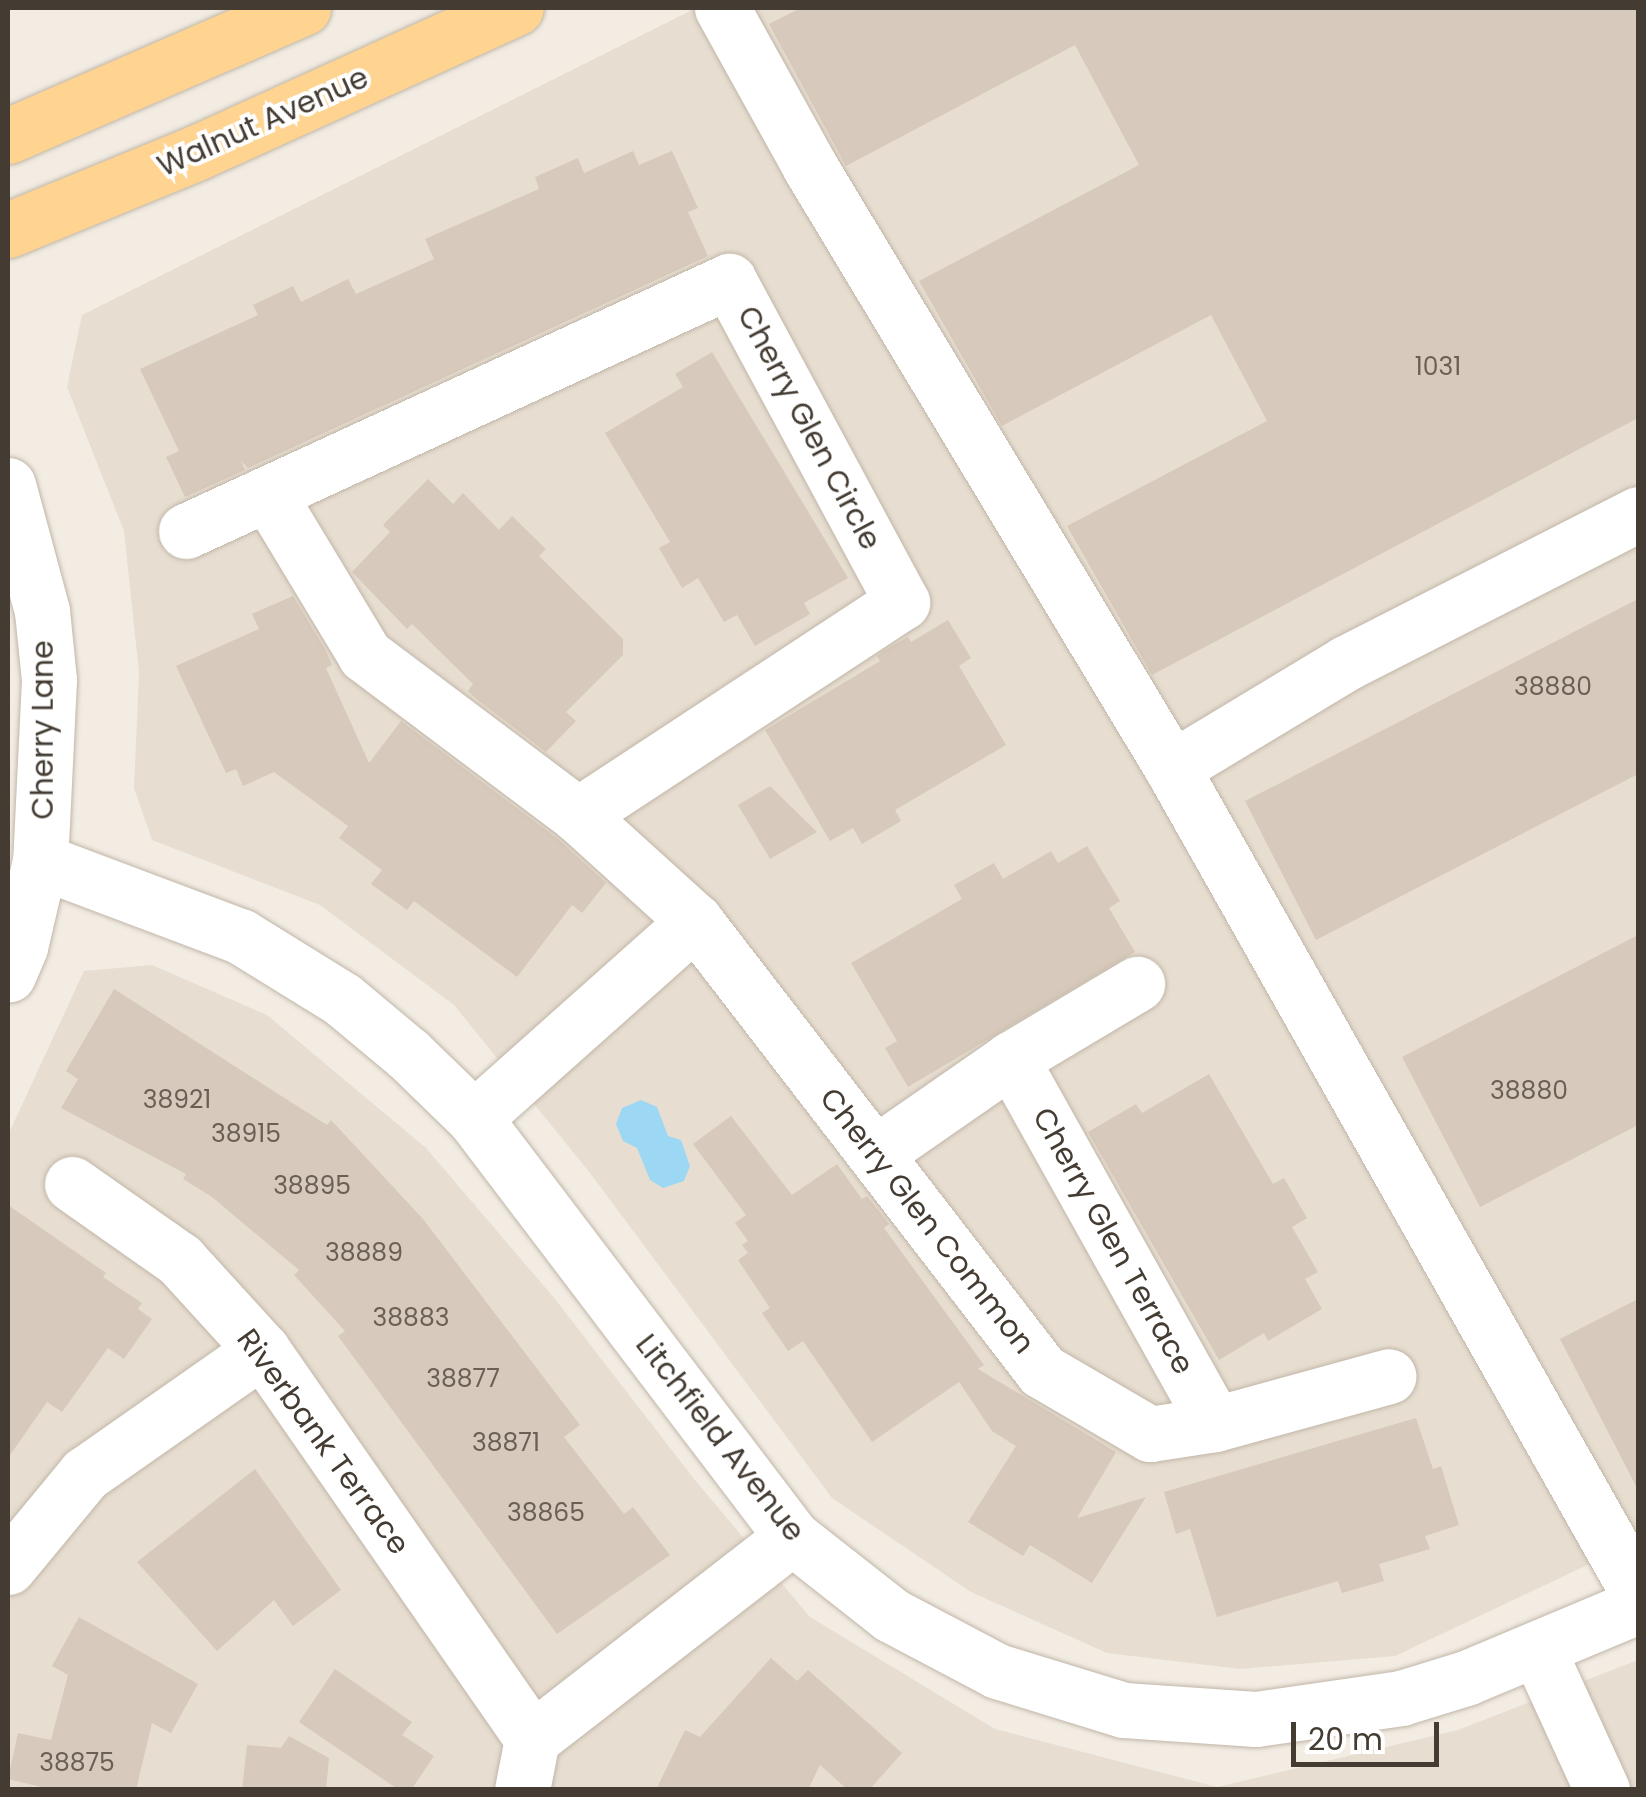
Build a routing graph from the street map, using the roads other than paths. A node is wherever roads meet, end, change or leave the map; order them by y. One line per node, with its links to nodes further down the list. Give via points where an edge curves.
1 (303, 8): 4 (main road)
2 (516, 8): 5 (main road, Walnut Avenue)
3 (722, 8): 10 (street, via 820,184)
4 (8, 136)
5 (8, 230)
6 (8, 485): 12 (street, Cherry Lane, via 42,611 49,680)
7 (268, 494): 9 (street, Cherry Glen Circle); 11 (street, Cherry Glen Common, via 365,655); 11 (street, Cherry Glen Circle, via 729,281 902,602)
8 (1638, 514): 10 (street, via 1346,664)
9 (186, 530)
10 (1172, 768): 25 (street)
11 (578, 816): 13 (street, Cherry Glen Common)
12 (40, 861): 14 (street, Cherry Lane); 17 (street, Litchfield Avenue, via 240,936 342,1000)
13 (694, 921): 17 (street); 18 (street, Cherry Glen Common)
14 (8, 975)
15 (1137, 984): 16 (street)
16 (1011, 1059): 18 (street); 22 (street, Cherry Glen Terrace)
17 (474, 1118): 23 (street, Litchfield Avenue)
18 (876, 1153): 22 (street, Cherry Glen Common, via 1042,1371 1150,1434)
19 (72, 1184): 20 (street, Riverbank Terrace, via 180,1260)
20 (262, 1350): 24 (street, via 84,1474); 28 (street, Riverbank Terrace)
21 (1390, 1376): 22 (street, Cherry Glen Common)
22 (1215, 1424)
23 (792, 1536): 27 (street, Litchfield Avenue, via 891,1614 997,1671 1124,1710 1256,1719 1402,1698); 28 (street)
24 (8, 1567)
25 (1638, 1592)
26 (1638, 1606): 27 (street, Litchfield Avenue)
27 (1538, 1650): 29 (street)
28 (527, 1764)
29 (1602, 1790)

